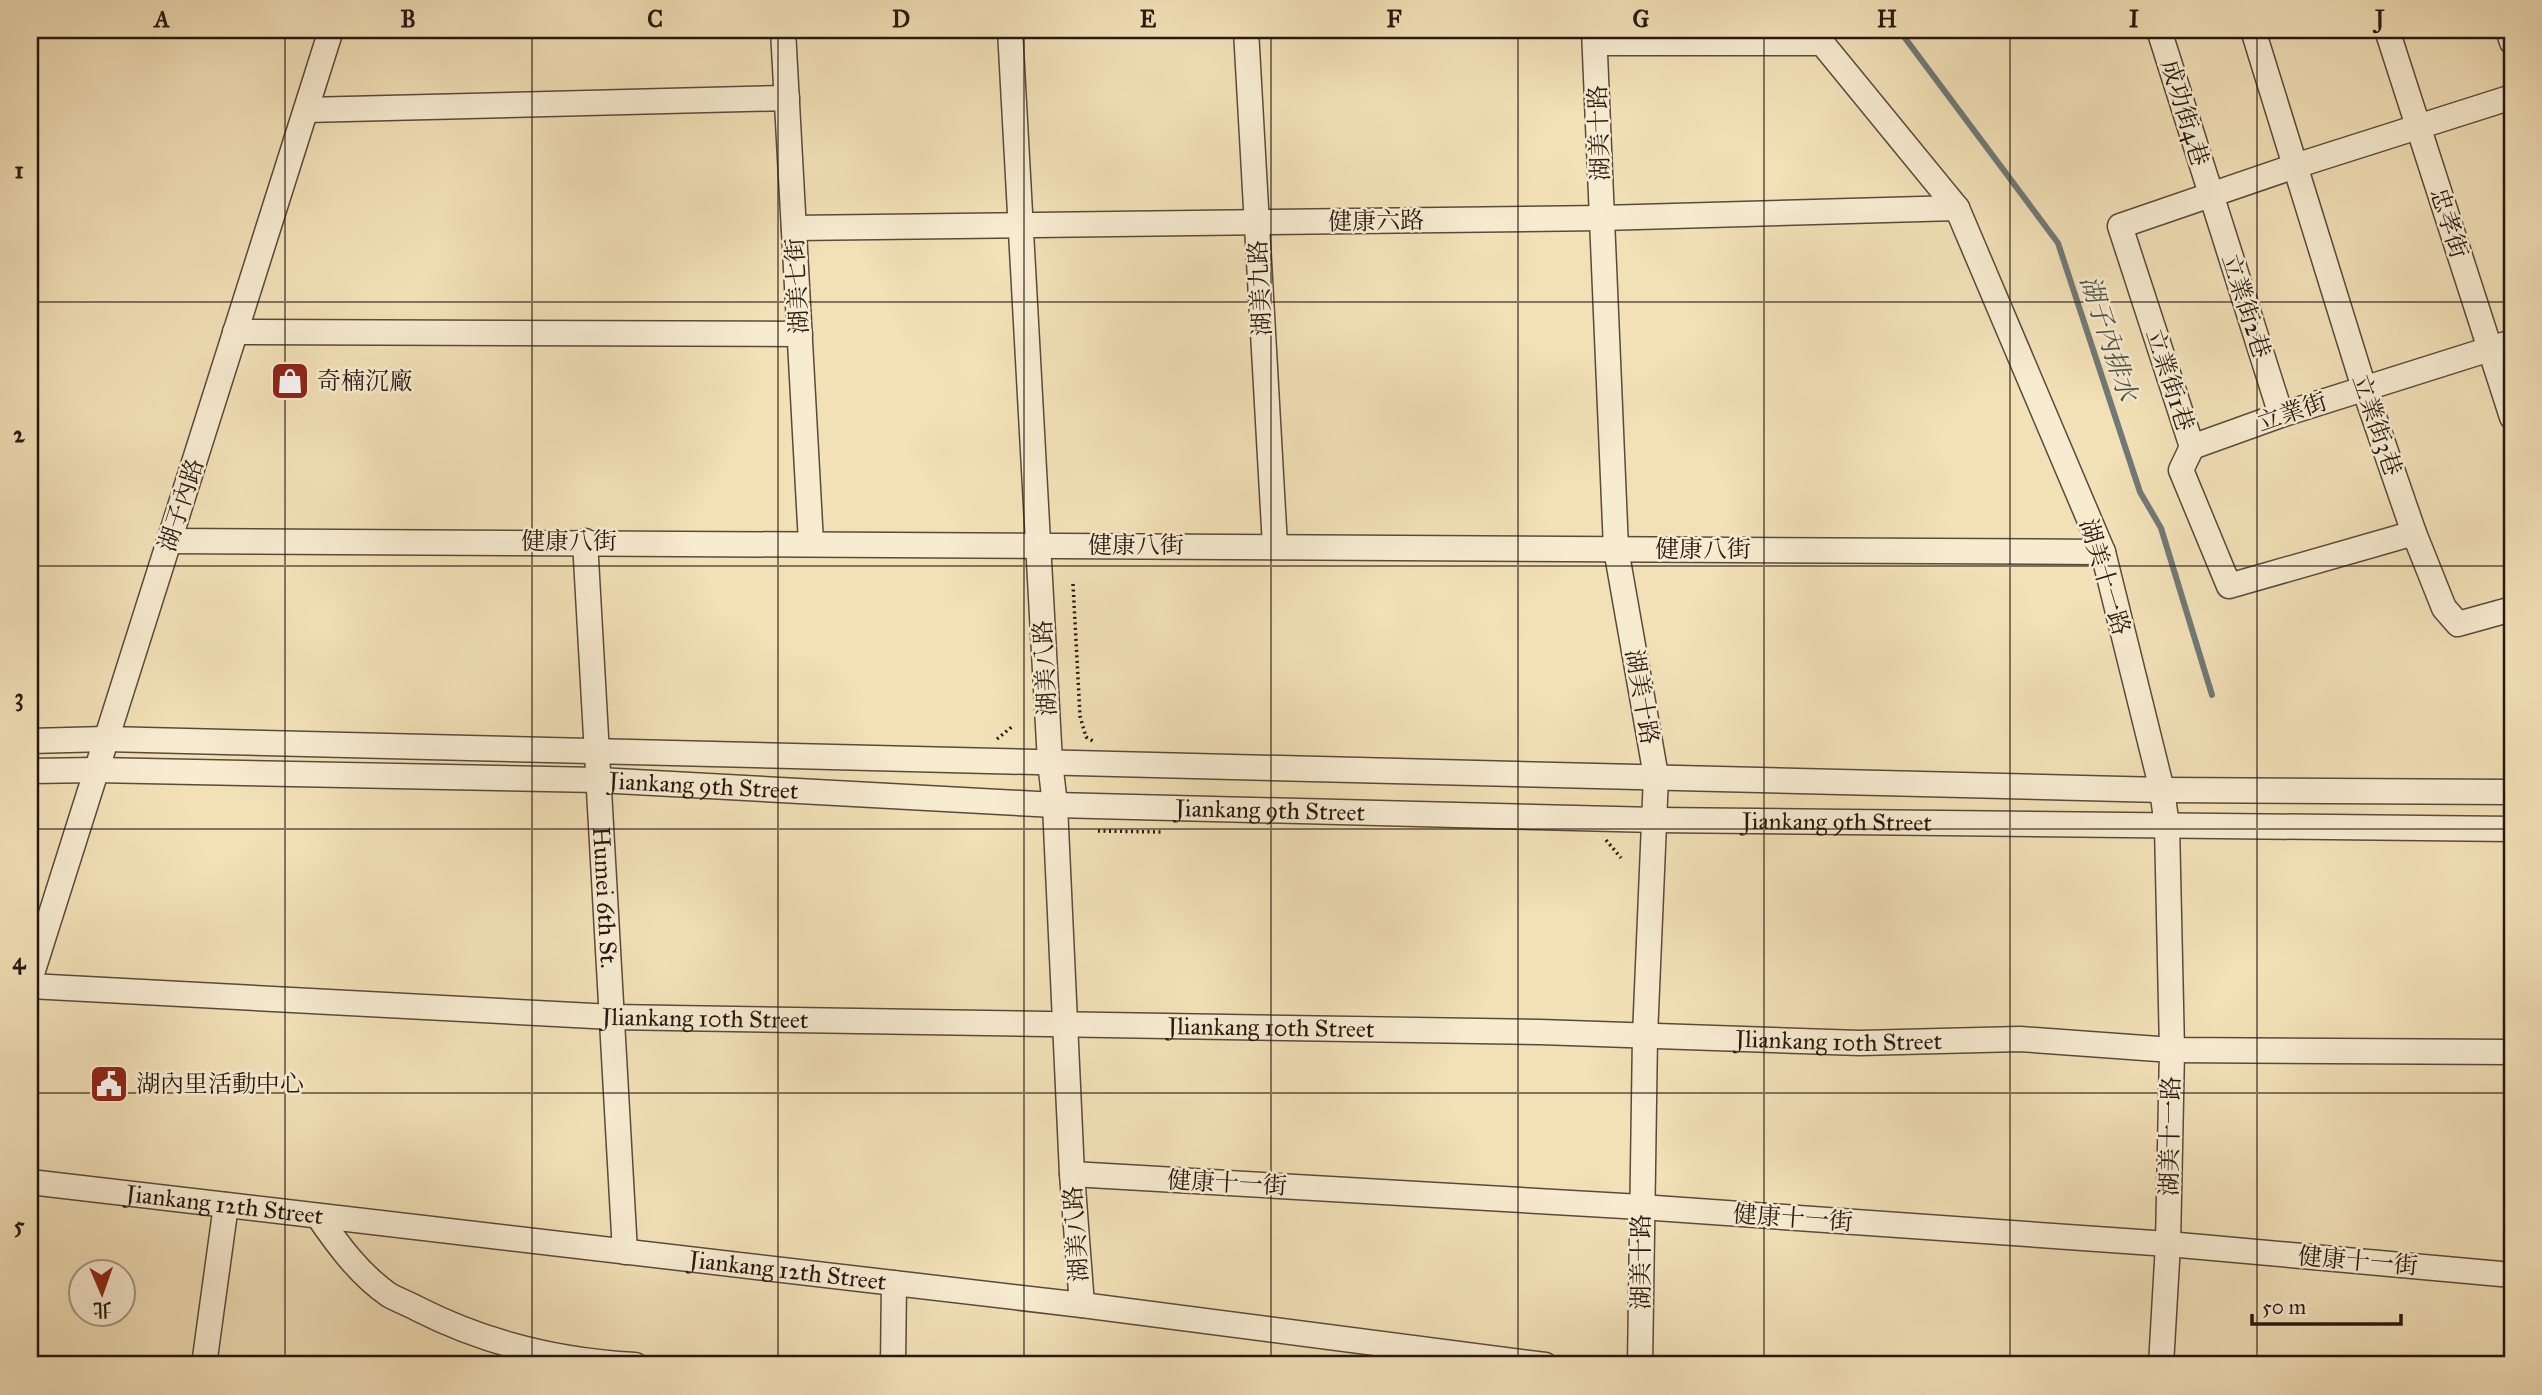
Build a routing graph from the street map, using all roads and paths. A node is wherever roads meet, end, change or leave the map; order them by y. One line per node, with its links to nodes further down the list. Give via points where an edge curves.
1 (331, 30): 13 (street, 湖子內路)
2 (783, 30): 12 (street, 湖美七街)
3 (1010, 30): 20 (street, 湖美八路)
4 (1246, 30): 19 (street, 湖美九路)
5 (2159, 30): 16 (street, 成功街4巷)
6 (2253, 30): 15 (street, 立業街3巷)
7 (2387, 30): 14 (street, 忠孝街)
8 (2508, 30): 10 (street)
9 (1595, 36): 17 (street, 湖美十一路, via 1822,43); 18 (street, 湖美十路)
10 (2512, 42)
11 (2512, 97): 14 (street)
12 (787, 98): 13 (street); 21 (street, 湖美七街)
13 (306, 110): 22 (street, 湖子內路)
14 (2418, 128): 15 (street); 24 (street, 忠孝街)
15 (2295, 166): 16 (street); 25 (street, 立業街3巷)
16 (2211, 196): 26 (street, 立業街2巷); 28 (street, 立業街1巷, via 2120,226)
17 (1957, 208): 18 (street, 健康六路); 36 (street, 湖美十一路)
18 (1602, 218): 19 (street, 健康六路); 35 (street, 湖美十路)
19 (1257, 223): 20 (street, 健康六路); 34 (street, 湖美九路)
20 (1020, 226): 21 (street, 健康六路); 33 (street, 湖美八路)
21 (794, 229): 23 (street, 湖美七街)
22 (235, 332): 23 (street); 30 (street, 湖子內路)
23 (800, 334): 32 (street, 湖美七街)
24 (2501, 345): 25 (street, 立業街); 27 (street, 忠孝街)
25 (2364, 388): 26 (street, 立業街); 29 (street, 立業街3巷)
26 (2281, 415): 28 (street, 立業街)
27 (2512, 417)
28 (2192, 447): 29 (street, 立業街1巷, via 2181,470 2229,586)
29 (2414, 533): 38 (street, 立業街3巷, via 2444,608 2459,624)
30 (169, 541): 31 (street, 健康八街); 39 (street, 湖子內路)
31 (585, 541): 32 (street, 健康八街); 42 (street, Humei 6th St.)
32 (811, 543): 33 (street, 健康八街)
33 (1038, 545): 34 (street, 健康八街); 43 (street, 湖美八路)
34 (1275, 547): 35 (street, 健康八街)
35 (1616, 549): 36 (street, 健康八街); 46 (street, 湖美十路)
36 (2103, 552): 48 (street, 湖美十一路)
37 (1073, 584): 41 (path, via 1080,716 1086,737)
38 (2512, 610)
39 (106, 739): 40 (street); 42 (street); 44 (street, 湖子內路)
40 (30, 741)
41 (1096, 744)
42 (597, 751): 43 (street); 47 (street, Humei 6th St.)
43 (1050, 762): 46 (street); 50 (street, 湖美八路)
44 (96, 770): 45 (street, Jiankang 9th Street); 47 (street, Jiankang 9th Street); 54 (street, 湖子內路)
45 (30, 771)
46 (1656, 776): 48 (street); 51 (street, 湖美十路)
47 (598, 780): 50 (street, Jiankang 9th Street); 56 (street, Humei 6th St.)
48 (2162, 790): 49 (street); 52 (street, 湖美十一路)
49 (2512, 792)
50 (1055, 805): 51 (street, Jiankang 9th Street); 57 (street, 湖美八路)
51 (1656, 820): 52 (street, Jiankang 9th Street); 58 (street, 湖美十路)
52 (2167, 826): 53 (street, Jiankang 9th Street); 59 (street, 湖美十一路)
53 (2512, 829)
54 (30, 980)
55 (30, 986): 56 (street, Jliankang 10th Street)
56 (612, 1017): 57 (street, Jliankang 10th Street); 67 (street, Humei 6th St.)
57 (1064, 1024): 58 (street, Jliankang 10th Street); 61 (street, 湖美八路)
58 (1645, 1036): 59 (street, Jliankang 10th Street, via 1860,1043 2020,1040); 64 (street, 湖美十路)
59 (2172, 1050): 60 (street, Jliankang 10th Street); 66 (street, 湖美十一路)
60 (2512, 1052)
61 (1072, 1174): 64 (street, 健康十一街); 70 (street, 湖美八路)
62 (30, 1181): 63 (street, Jiankang 12th Street)
63 (226, 1205): 65 (street, Jiankang 12th Street); 72 (street)
64 (1641, 1208): 66 (street, 健康十一街); 76 (street, 湖美十路)
65 (318, 1216): 67 (street, Jiankang 12th Street); 71 (street, via 343,1253 389,1294)
66 (2168, 1244): 68 (street, 健康十一街); 77 (street, 湖美十一路)
67 (625, 1252): 69 (street, Jiankang 12th Street)
68 (2512, 1275)
69 (894, 1283): 70 (street, Jiankang 12th Street); 74 (street)
70 (1082, 1305): 75 (street, Jiankang 12th Street)
71 (521, 1357): 73 (street)
72 (204, 1365)
73 (635, 1365)
74 (893, 1365)
75 (1545, 1365)
76 (1640, 1365)
77 (2161, 1365)

